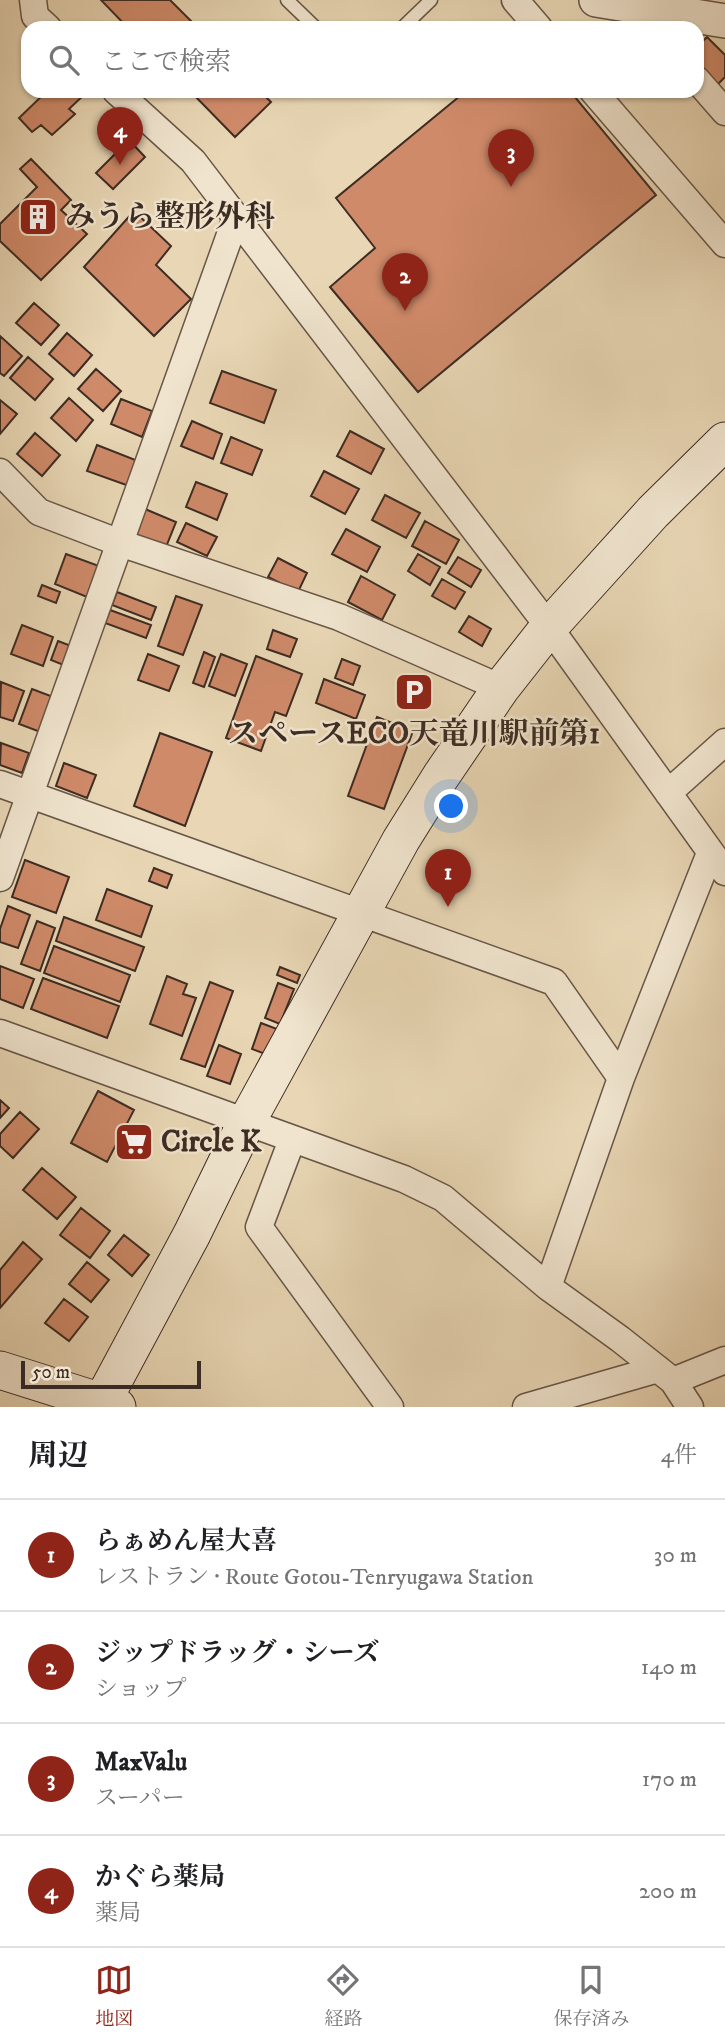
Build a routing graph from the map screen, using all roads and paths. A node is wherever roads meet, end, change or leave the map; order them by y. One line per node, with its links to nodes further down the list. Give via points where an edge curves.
1 (33, 0): 7 (street)
2 (287, 0): 8 (lane)
3 (431, 0): 9 (lane)
4 (514, 0): 10 (street)
5 (596, 0): 6 (street)
6 (641, 17): 11 (street)
7 (40, 21)
8 (309, 21)
9 (409, 21)
10 (533, 21)
11 (725, 21)
12 (704, 88): 15 (street)
13 (123, 98): 16 (street, via 192,162)
14 (599, 98): 17 (street)
15 (725, 112)
16 (236, 218): 20 (street); 21 (street)
17 (725, 244)
18 (725, 441): 21 (main road)
19 (0, 472): 20 (street, via 39,512)
20 (120, 543): 22 (street, via 339,617); 26 (street)
21 (549, 627): 22 (main road); 25 (street)
22 (501, 688): 29 (main road)
23 (725, 742): 25 (street)
24 (0, 784): 26 (street)
25 (668, 793): 27 (street)
26 (32, 795): 28 (street); 29 (street)
27 (717, 863): 31 (street)
28 (0, 878)
29 (360, 913): 31 (street, via 554,982); 32 (main road)
30 (0, 1033): 32 (street)
31 (621, 1078): 34 (street)
32 (246, 1123): 33 (street); 38 (main road)
33 (292, 1140): 34 (street, via 404,1179 443,1198); 39 (street, via 259,1227)
34 (548, 1287): 37 (street)
35 (725, 1360): 37 (street)
36 (0, 1370): 38 (main road)
37 (665, 1375): 40 (street); 41 (street)
38 (106, 1405)
39 (390, 1407)
40 (526, 1407)
41 (690, 1407)

